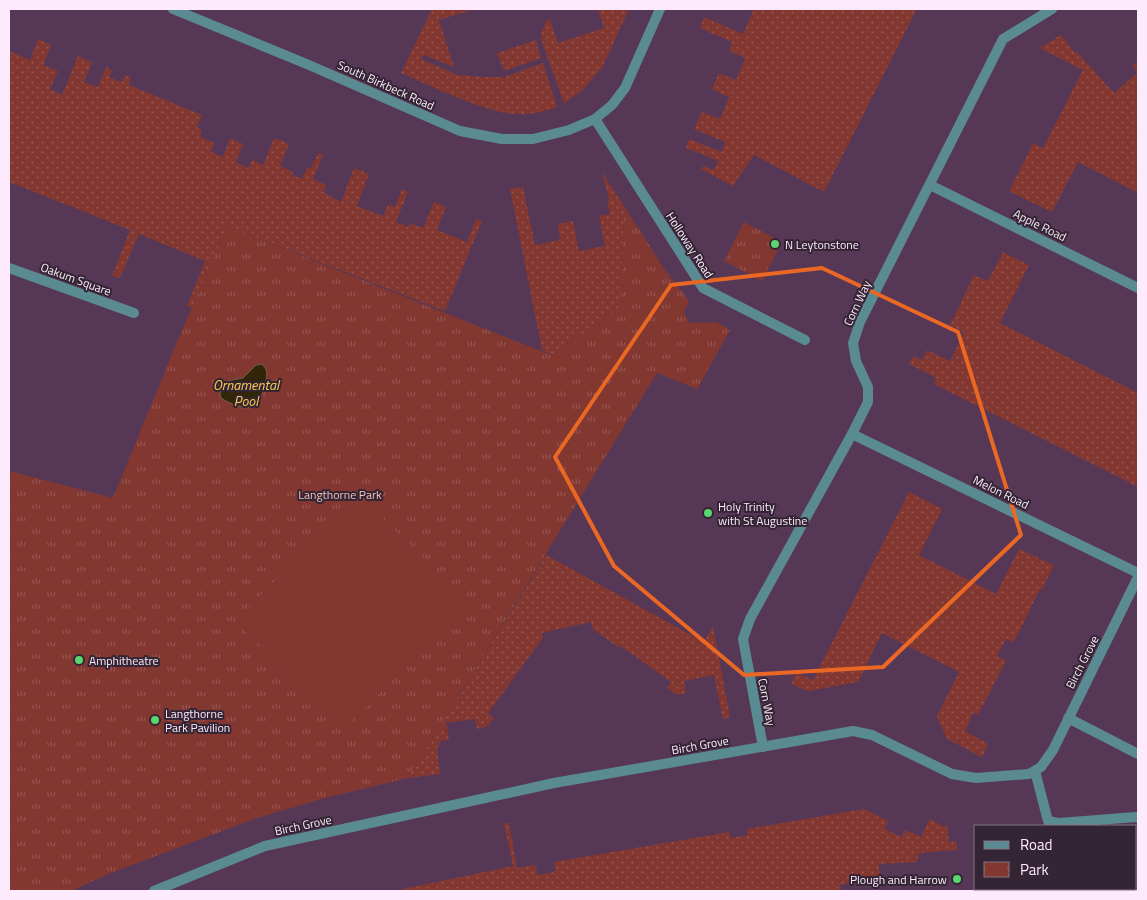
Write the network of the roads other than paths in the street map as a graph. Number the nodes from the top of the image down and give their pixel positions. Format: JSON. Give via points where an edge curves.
{"nodes":[{"id":1,"x":173,"y":9,"type":"edge"},
{"id":2,"x":660,"y":9,"type":"edge"},
{"id":3,"x":1052,"y":9,"type":"edge"},
{"id":4,"x":595,"y":118,"type":"junction"},
{"id":5,"x":930,"y":185,"type":"junction"},
{"id":6,"x":9,"y":268,"type":"edge"},
{"id":7,"x":1138,"y":288,"type":"edge"},
{"id":8,"x":134,"y":313,"type":"dead end"},
{"id":9,"x":804,"y":340,"type":"dead end"},
{"id":10,"x":852,"y":434,"type":"junction"},
{"id":11,"x":1138,"y":573,"type":"edge"},
{"id":12,"x":1138,"y":577,"type":"edge"},
{"id":13,"x":1068,"y":718,"type":"junction"},
{"id":14,"x":763,"y":747,"type":"junction"},
{"id":15,"x":1138,"y":754,"type":"edge"},
{"id":16,"x":1035,"y":771,"type":"junction"},
{"id":17,"x":1137,"y":814,"type":"edge"},
{"id":18,"x":154,"y":891,"type":"edge"}],
"edges":[{"from":1,"to":4,"type":"street","name":"South Birkbeck Road","via":[[460,131],[502,139],[533,139],[570,130]]},
{"from":2,"to":4,"type":"street","name":"South Birkbeck Road","via":[[625,88],[612,105]]},
{"from":3,"to":5,"type":"street","name":"Corn Way","via":[[1003,39]]},
{"from":4,"to":9,"type":"street","name":"Holloway Road","via":[[703,288]]},
{"from":5,"to":7,"type":"street","name":"Apple Road"},
{"from":5,"to":10,"type":"street","name":"Corn Way","via":[[854,339],[856,361],[866,381],[868,402]]},
{"from":6,"to":8,"type":"street","name":"Oakum Square"},
{"from":10,"to":11,"type":"street","name":"Melon Road"},
{"from":10,"to":14,"type":"street","name":"Corn Way","via":[[750,619],[743,639]]},
{"from":12,"to":13,"type":"street","name":"Birch Grove"},
{"from":13,"to":15,"type":"street"},
{"from":13,"to":16,"type":"street","name":"Birch Grove","via":[[1053,750]]},
{"from":14,"to":16,"type":"street","name":"Birch Grove","via":[[853,731],[872,735],[952,774],[976,778],[1024,775]]},
{"from":14,"to":18,"type":"street","name":"Birch Grove","via":[[554,783],[265,846]]},
{"from":16,"to":17,"type":"street","via":[[1048,821],[1059,823]]}]}
